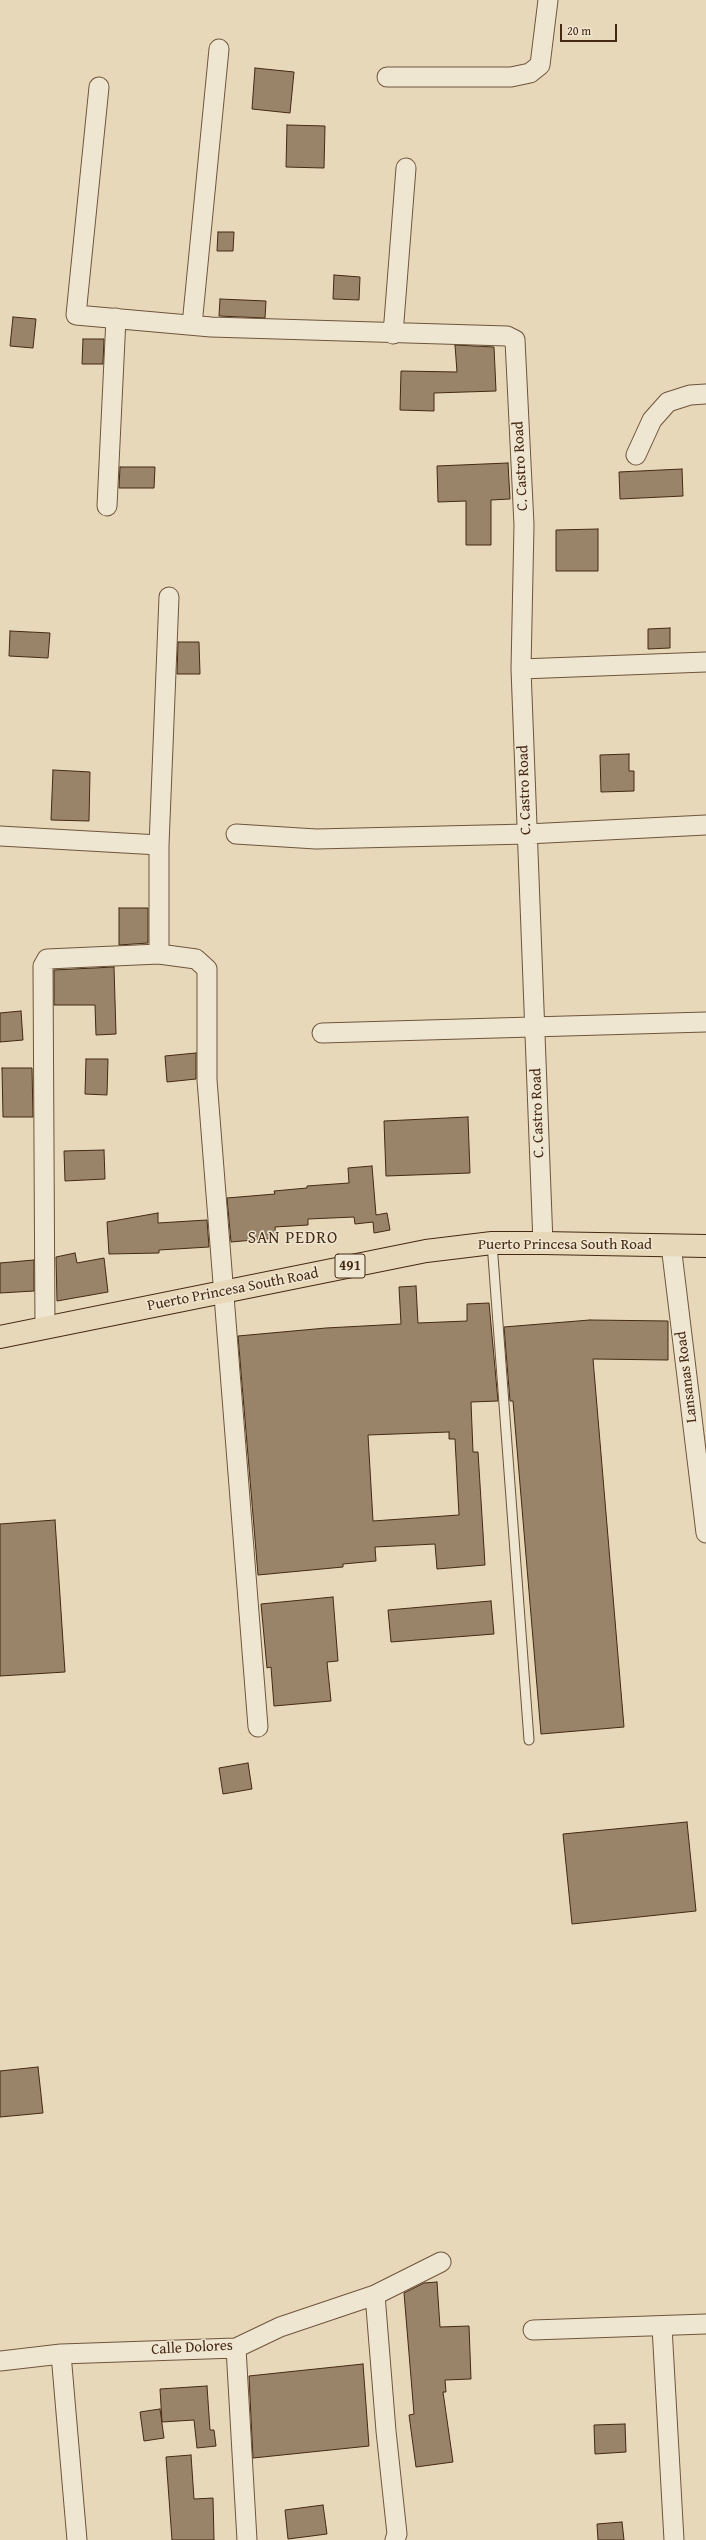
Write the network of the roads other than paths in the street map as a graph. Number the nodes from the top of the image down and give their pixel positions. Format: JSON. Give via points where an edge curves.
{"nodes":[{"id":1,"x":548,"y":0,"type":"edge"},
{"id":2,"x":219,"y":49,"type":"dead end"},
{"id":3,"x":387,"y":77,"type":"dead end"},
{"id":4,"x":99,"y":87,"type":"dead end"},
{"id":5,"x":406,"y":168,"type":"dead end"},
{"id":6,"x":116,"y":318,"type":"junction"},
{"id":7,"x":192,"y":325,"type":"junction"},
{"id":8,"x":393,"y":334,"type":"junction"},
{"id":9,"x":706,"y":394,"type":"edge"},
{"id":10,"x":636,"y":455,"type":"dead end"},
{"id":11,"x":107,"y":506,"type":"dead end"},
{"id":12,"x":169,"y":597,"type":"dead end"},
{"id":13,"x":706,"y":662,"type":"edge"},
{"id":14,"x":521,"y":669,"type":"junction"},
{"id":15,"x":706,"y":825,"type":"edge"},
{"id":16,"x":236,"y":834,"type":"dead end"},
{"id":17,"x":527,"y":834,"type":"junction"},
{"id":18,"x":0,"y":836,"type":"edge"},
{"id":19,"x":159,"y":845,"type":"junction"},
{"id":20,"x":160,"y":954,"type":"junction"},
{"id":21,"x":706,"y":1022,"type":"edge"},
{"id":22,"x":534,"y":1027,"type":"junction"},
{"id":23,"x":322,"y":1033,"type":"dead end"},
{"id":24,"x":543,"y":1242,"type":"junction"},
{"id":25,"x":492,"y":1243,"type":"junction"},
{"id":26,"x":671,"y":1245,"type":"junction"},
{"id":27,"x":706,"y":1246,"type":"edge"},
{"id":28,"x":223,"y":1292,"type":"junction"},
{"id":29,"x":45,"y":1328,"type":"junction"},
{"id":30,"x":0,"y":1337,"type":"edge"},
{"id":31,"x":706,"y":1533,"type":"edge"},
{"id":32,"x":258,"y":1727,"type":"dead end"},
{"id":33,"x":529,"y":1740,"type":"dead end"},
{"id":34,"x":440,"y":2262,"type":"dead end"},
{"id":35,"x":375,"y":2295,"type":"junction"},
{"id":36,"x":706,"y":2324,"type":"edge"},
{"id":37,"x":662,"y":2327,"type":"junction"},
{"id":38,"x":533,"y":2330,"type":"dead end"},
{"id":39,"x":236,"y":2348,"type":"junction"},
{"id":40,"x":61,"y":2354,"type":"junction"},
{"id":41,"x":0,"y":2361,"type":"edge"},
{"id":42,"x":77,"y":2540,"type":"edge"},
{"id":43,"x":247,"y":2540,"type":"edge"},
{"id":44,"x":395,"y":2540,"type":"edge"},
{"id":45,"x":674,"y":2540,"type":"edge"}],
"edges":[{"from":1,"to":3,"type":"street","via":[[540,65],[530,73],[511,77]]},
{"from":2,"to":7,"type":"street"},
{"from":4,"to":6,"type":"street","via":[[76,315]]},
{"from":5,"to":8,"type":"street"},
{"from":6,"to":7,"type":"street"},
{"from":6,"to":11,"type":"street"},
{"from":7,"to":8,"type":"street"},
{"from":8,"to":14,"type":"street","name":"C. Castro Road","via":[[512,338],[516,344],[524,525]]},
{"from":9,"to":10,"type":"street","via":[[690,395],[668,402],[652,420]]},
{"from":12,"to":19,"type":"street"},
{"from":13,"to":14,"type":"street"},
{"from":14,"to":17,"type":"street","name":"C. Castro Road"},
{"from":15,"to":17,"type":"street"},
{"from":16,"to":17,"type":"street","via":[[316,839]]},
{"from":17,"to":22,"type":"street","name":"C. Castro Road"},
{"from":18,"to":19,"type":"street"},
{"from":19,"to":20,"type":"street"},
{"from":20,"to":28,"type":"street","via":[[196,959],[207,969],[208,1080]]},
{"from":20,"to":29,"type":"street","via":[[47,959],[43,966]]},
{"from":21,"to":22,"type":"street"},
{"from":22,"to":23,"type":"street"},
{"from":22,"to":24,"type":"street","name":"C. Castro Road"},
{"from":24,"to":25,"type":"main road","name":"Puerto Princesa South Road","number":"491"},
{"from":24,"to":26,"type":"main road","name":"Puerto Princesa South Road","number":"491"},
{"from":25,"to":28,"type":"main road","name":"Puerto Princesa South Road","number":"491","via":[[426,1251]]},
{"from":25,"to":33,"type":"lane"},
{"from":26,"to":27,"type":"main road","name":"Puerto Princesa South Road","number":"491"},
{"from":26,"to":31,"type":"street","name":"Lansanas Road"},
{"from":28,"to":29,"type":"main road","name":"Puerto Princesa South Road","number":"491"},
{"from":28,"to":32,"type":"street"},
{"from":29,"to":30,"type":"main road","name":"Puerto Princesa South Road","number":"491"},
{"from":34,"to":35,"type":"street","name":"Calle Dolores"},
{"from":35,"to":39,"type":"street","name":"Calle Dolores","via":[[280,2327]]},
{"from":35,"to":44,"type":"street","via":[[397,2534]]},
{"from":36,"to":37,"type":"street"},
{"from":37,"to":38,"type":"street"},
{"from":37,"to":45,"type":"street"},
{"from":39,"to":40,"type":"street","name":"Calle Dolores"},
{"from":39,"to":43,"type":"street"},
{"from":40,"to":41,"type":"street","name":"Calle Dolores"},
{"from":40,"to":42,"type":"street"}]}
